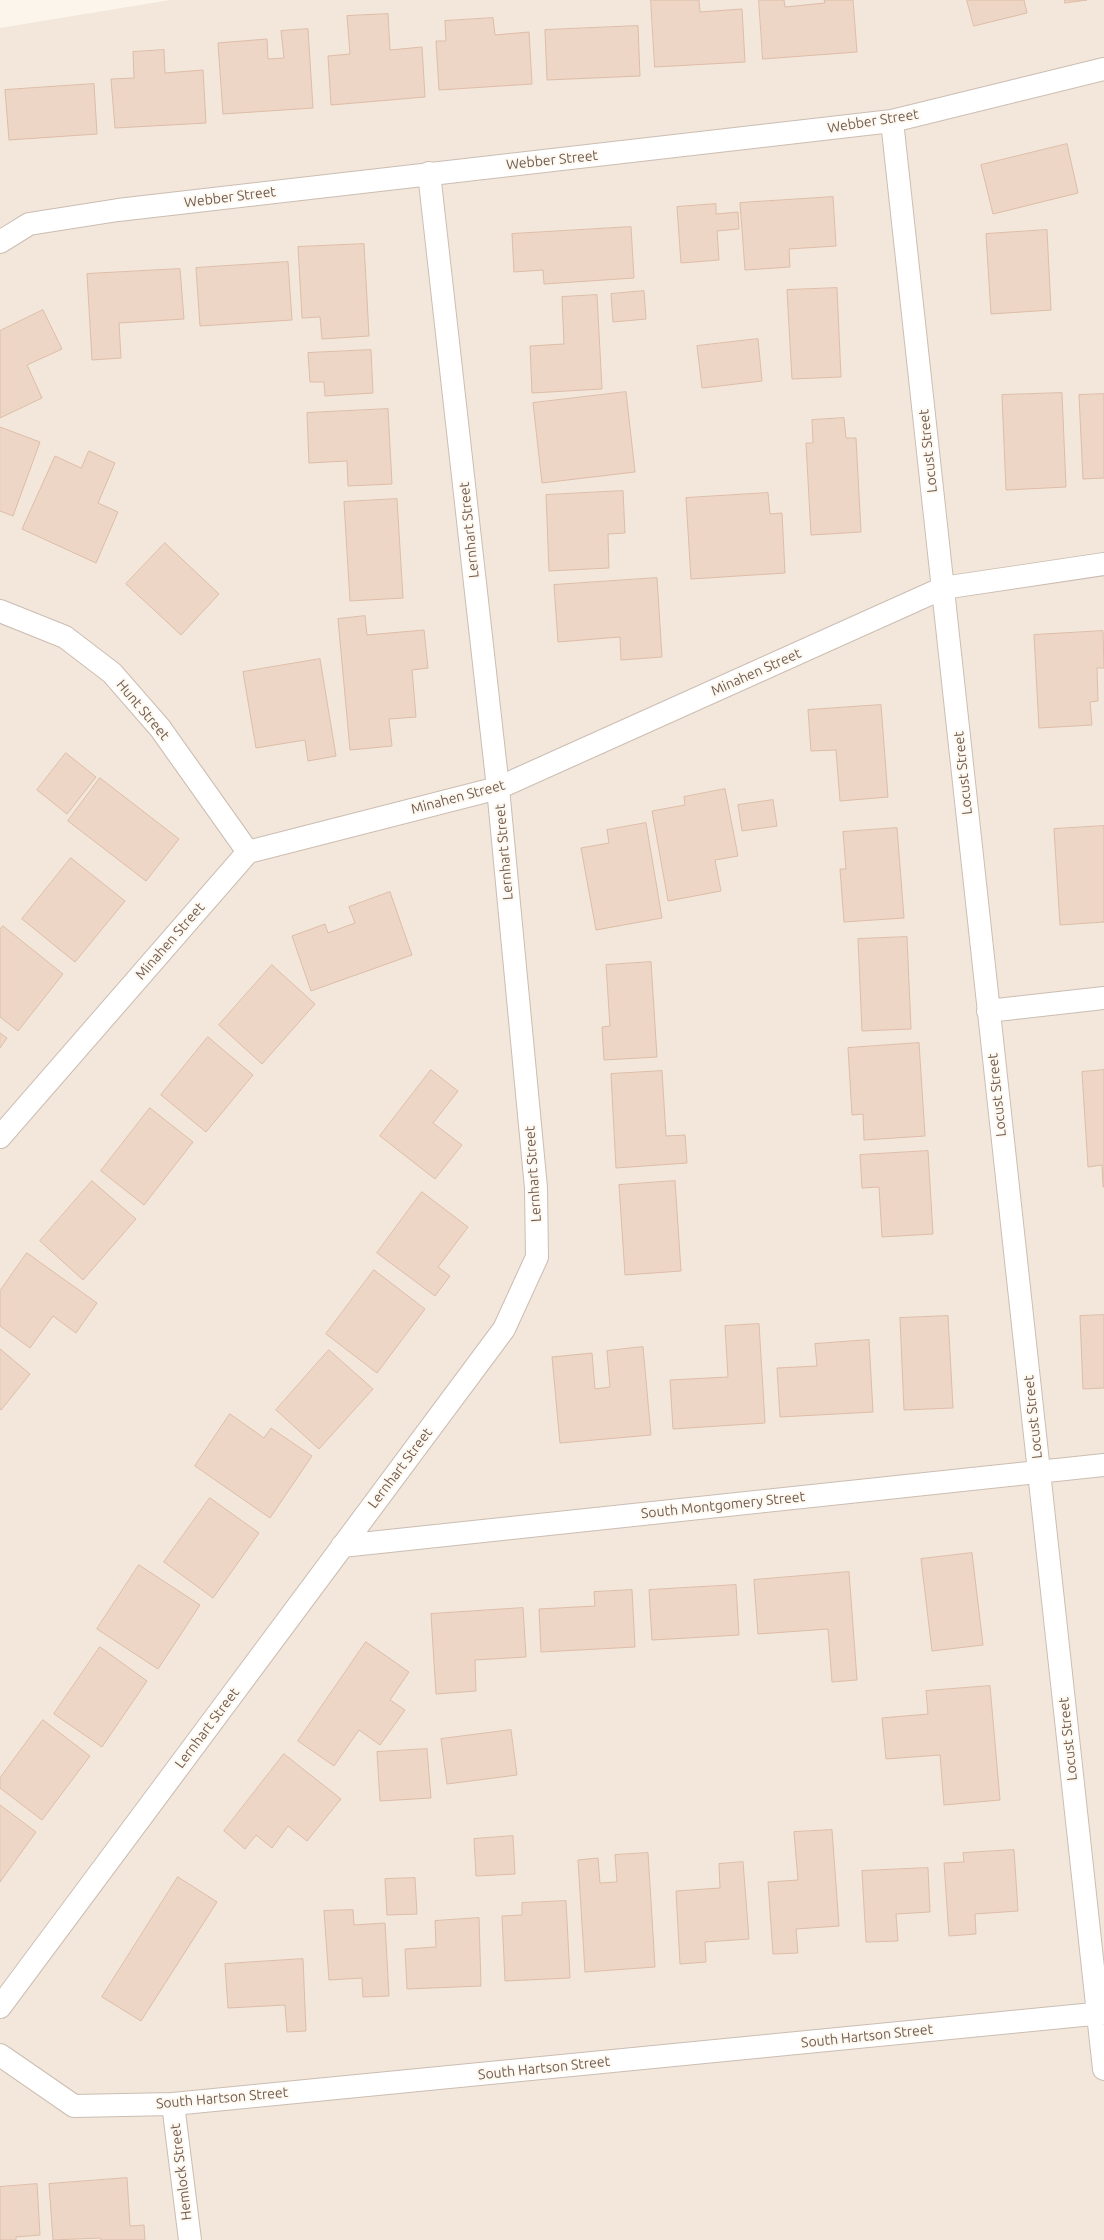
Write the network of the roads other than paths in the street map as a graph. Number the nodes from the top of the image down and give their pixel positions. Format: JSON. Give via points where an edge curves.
{"nodes":[{"id":1,"x":1104,"y":69,"type":"edge"},
{"id":2,"x":892,"y":121,"type":"junction"},
{"id":3,"x":429,"y":173,"type":"junction"},
{"id":4,"x":0,"y":242,"type":"edge"},
{"id":5,"x":1104,"y":564,"type":"edge"},
{"id":6,"x":943,"y":588,"type":"junction"},
{"id":7,"x":0,"y":611,"type":"edge"},
{"id":8,"x":498,"y":788,"type":"junction"},
{"id":9,"x":248,"y":852,"type":"junction"},
{"id":10,"x":1104,"y":998,"type":"edge"},
{"id":11,"x":988,"y":1011,"type":"junction"},
{"id":12,"x":0,"y":1137,"type":"edge"},
{"id":13,"x":1104,"y":1465,"type":"edge"},
{"id":14,"x":1039,"y":1472,"type":"junction"},
{"id":15,"x":342,"y":1546,"type":"junction"},
{"id":16,"x":0,"y":2007,"type":"edge"},
{"id":17,"x":1101,"y":2013,"type":"edge"},
{"id":18,"x":0,"y":2055,"type":"edge"},
{"id":19,"x":1104,"y":2069,"type":"edge"},
{"id":20,"x":173,"y":2104,"type":"junction"},
{"id":21,"x":190,"y":2240,"type":"edge"}],
"edges":[{"from":1,"to":2,"type":"street","name":"Webber Street"},
{"from":2,"to":3,"type":"street","name":"Webber Street"},
{"from":2,"to":6,"type":"street","name":"Locust Street"},
{"from":3,"to":4,"type":"street","name":"Webber Street","via":[[118,210],[29,224]]},
{"from":3,"to":8,"type":"street","name":"Lernhart Street"},
{"from":5,"to":6,"type":"street","name":"Minahen Street"},
{"from":6,"to":8,"type":"street","name":"Minahen Street"},
{"from":6,"to":11,"type":"street","name":"Locust Street"},
{"from":7,"to":9,"type":"street","name":"Hunt Street","via":[[65,637],[112,673],[160,728]]},
{"from":8,"to":9,"type":"street","name":"Minahen Street"},
{"from":8,"to":15,"type":"street","name":"Lernhart Street","via":[[536,1188],[537,1257],[504,1329]]},
{"from":9,"to":12,"type":"street","name":"Minahen Street"},
{"from":10,"to":11,"type":"street"},
{"from":11,"to":14,"type":"street","name":"Locust Street"},
{"from":13,"to":14,"type":"street","name":"South Montgomery Street"},
{"from":14,"to":15,"type":"street","name":"South Montgomery Street"},
{"from":14,"to":17,"type":"street","name":"Locust Street"},
{"from":15,"to":16,"type":"street","name":"Lernhart Street"},
{"from":17,"to":19,"type":"street","name":"Locust Street"},
{"from":17,"to":20,"type":"street","name":"South Hartson Street"},
{"from":18,"to":20,"type":"street","name":"South Hartson Street","via":[[74,2106]]},
{"from":20,"to":21,"type":"street","name":"Hemlock Street"}]}
